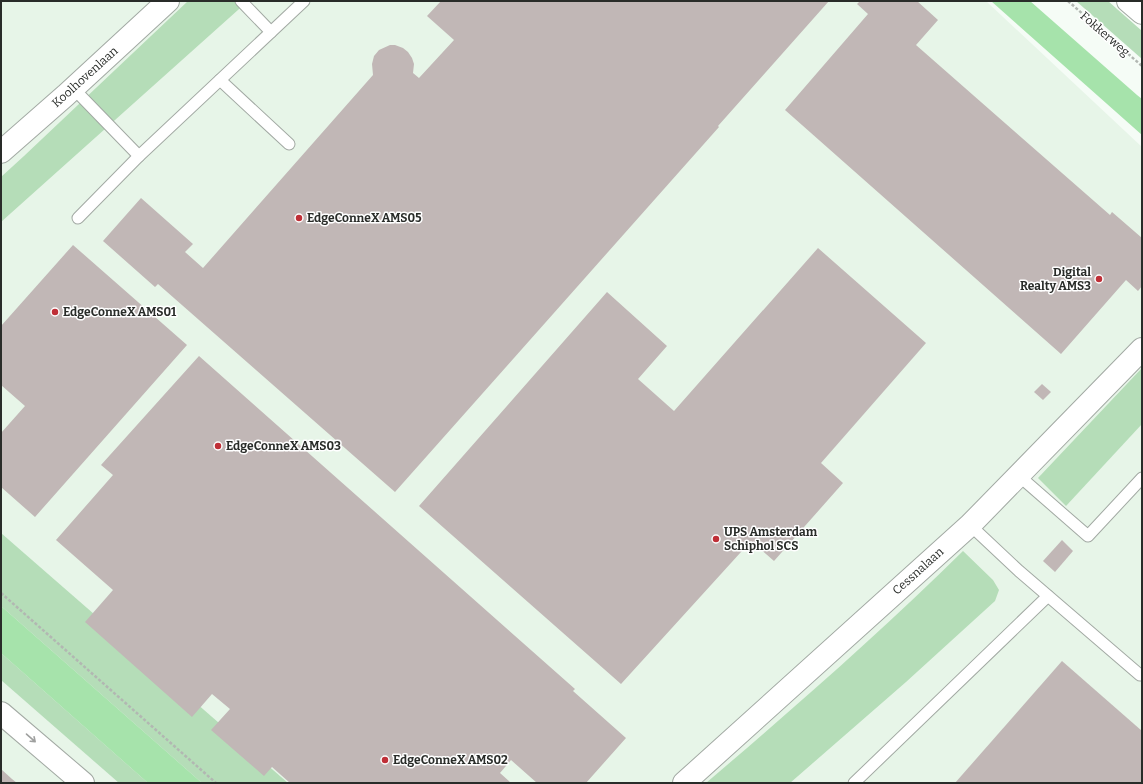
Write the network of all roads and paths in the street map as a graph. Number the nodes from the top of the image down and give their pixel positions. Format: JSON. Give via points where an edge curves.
{"nodes":[{"id":1,"x":168,"y":1,"type":"edge"},
{"id":2,"x":241,"y":1,"type":"edge"},
{"id":3,"x":304,"y":1,"type":"edge"},
{"id":4,"x":1068,"y":1,"type":"edge"},
{"id":5,"x":1128,"y":1,"type":"edge"},
{"id":6,"x":1142,"y":13,"type":"edge"},
{"id":7,"x":271,"y":32,"type":"junction"},
{"id":8,"x":1142,"y":66,"type":"edge"},
{"id":9,"x":220,"y":80,"type":"junction"},
{"id":10,"x":74,"y":88,"type":"junction"},
{"id":11,"x":289,"y":144,"type":"dead end"},
{"id":12,"x":1,"y":152,"type":"edge"},
{"id":13,"x":139,"y":156,"type":"junction"},
{"id":14,"x":78,"y":218,"type":"dead end"},
{"id":15,"x":1142,"y":349,"type":"edge"},
{"id":16,"x":1018,"y":475,"type":"junction"},
{"id":17,"x":1142,"y":478,"type":"edge"},
{"id":18,"x":970,"y":525,"type":"junction"},
{"id":19,"x":1,"y":593,"type":"edge"},
{"id":20,"x":1048,"y":596,"type":"junction"},
{"id":21,"x":1142,"y":675,"type":"edge"},
{"id":22,"x":1,"y":713,"type":"edge"},
{"id":23,"x":83,"y":783,"type":"edge"},
{"id":24,"x":216,"y":783,"type":"edge"},
{"id":25,"x":684,"y":783,"type":"edge"},
{"id":26,"x":854,"y":783,"type":"edge"}],
"edges":[{"from":1,"to":10,"type":"street","name":"Koolhovenlaan"},
{"from":2,"to":7,"type":"lane"},
{"from":3,"to":7,"type":"lane"},
{"from":4,"to":8,"type":"path","name":"Fokkerweg"},
{"from":5,"to":6,"type":"street"},
{"from":7,"to":9,"type":"lane"},
{"from":9,"to":11,"type":"lane"},
{"from":9,"to":13,"type":"lane"},
{"from":10,"to":12,"type":"street","name":"Koolhovenlaan"},
{"from":10,"to":13,"type":"lane"},
{"from":13,"to":14,"type":"lane"},
{"from":15,"to":16,"type":"street","name":"Cessnalaan"},
{"from":16,"to":17,"type":"lane","via":[[1088,536]]},
{"from":16,"to":18,"type":"street","name":"Cessnalaan"},
{"from":18,"to":20,"type":"lane"},
{"from":18,"to":25,"type":"street","name":"Cessnalaan"},
{"from":19,"to":24,"type":"path"},
{"from":20,"to":21,"type":"lane"},
{"from":20,"to":26,"type":"lane"},
{"from":22,"to":23,"type":"street","one_way":true}]}
